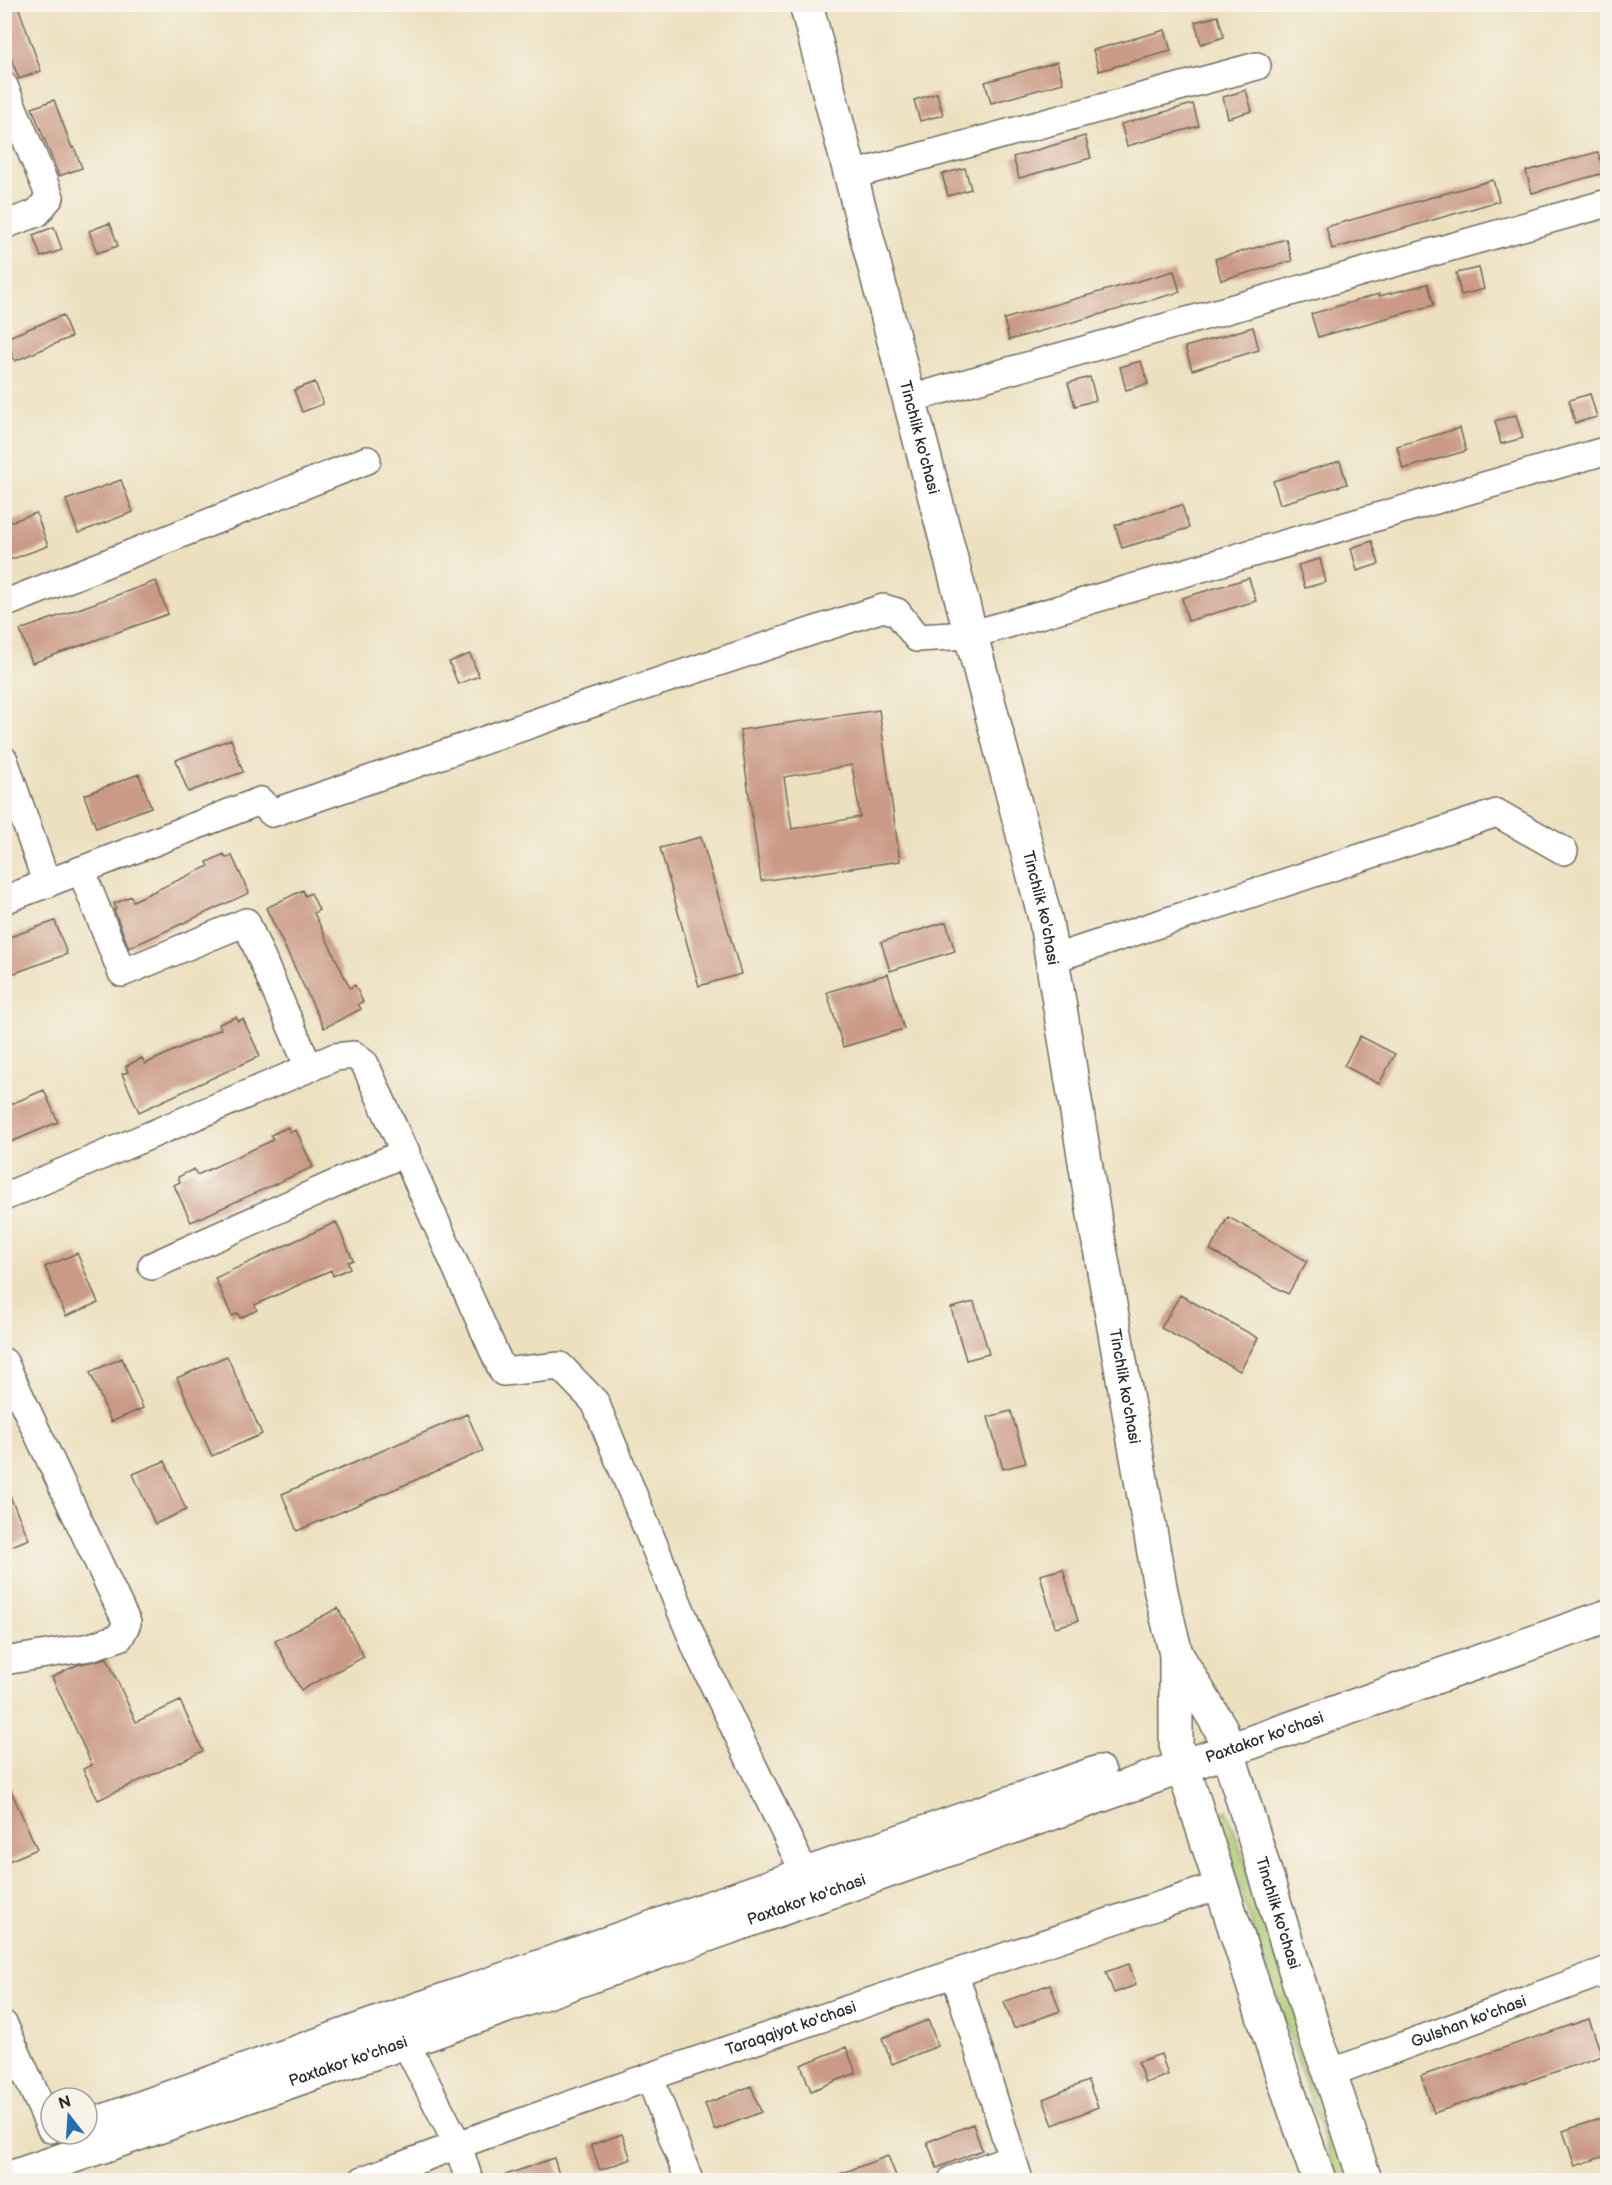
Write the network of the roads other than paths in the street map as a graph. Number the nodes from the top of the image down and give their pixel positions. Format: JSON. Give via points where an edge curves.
{"nodes":[{"id":1,"x":806,"y":4,"type":"edge"},
{"id":2,"x":1257,"y":66,"type":"dead end"},
{"id":3,"x":4,"y":86,"type":"edge"},
{"id":4,"x":852,"y":175,"type":"junction"},
{"id":5,"x":1608,"y":202,"type":"edge"},
{"id":6,"x":4,"y":225,"type":"edge"},
{"id":7,"x":909,"y":399,"type":"junction"},
{"id":8,"x":1608,"y":450,"type":"edge"},
{"id":9,"x":367,"y":460,"type":"dead end"},
{"id":10,"x":4,"y":604,"type":"edge"},
{"id":11,"x":970,"y":635,"type":"junction"},
{"id":12,"x":4,"y":760,"type":"edge"},
{"id":13,"x":1564,"y":851,"type":"dead end"},
{"id":14,"x":81,"y":870,"type":"junction"},
{"id":15,"x":47,"y":884,"type":"junction"},
{"id":16,"x":4,"y":900,"type":"edge"},
{"id":17,"x":1052,"y":959,"type":"junction"},
{"id":18,"x":309,"y":1068,"type":"junction"},
{"id":19,"x":406,"y":1152,"type":"junction"},
{"id":20,"x":4,"y":1197,"type":"edge"},
{"id":21,"x":152,"y":1266,"type":"dead end"},
{"id":22,"x":4,"y":1362,"type":"edge"},
{"id":23,"x":1608,"y":1593,"type":"edge"},
{"id":24,"x":1608,"y":1616,"type":"edge"},
{"id":25,"x":1176,"y":1653,"type":"junction"},
{"id":26,"x":4,"y":1661,"type":"edge"},
{"id":27,"x":1224,"y":1740,"type":"junction"},
{"id":28,"x":1179,"y":1756,"type":"junction"},
{"id":29,"x":805,"y":1874,"type":"junction"},
{"id":30,"x":1221,"y":1885,"type":"junction"},
{"id":31,"x":1608,"y":1970,"type":"edge"},
{"id":32,"x":955,"y":1974,"type":"junction"},
{"id":33,"x":4,"y":2025,"type":"edge"},
{"id":34,"x":405,"y":2042,"type":"junction"},
{"id":35,"x":1330,"y":2073,"type":"junction"},
{"id":36,"x":650,"y":2078,"type":"junction"},
{"id":37,"x":39,"y":2099,"type":"edge"},
{"id":38,"x":99,"y":2123,"type":"edge"},
{"id":39,"x":99,"y":2128,"type":"edge"},
{"id":40,"x":39,"y":2145,"type":"edge"},
{"id":41,"x":458,"y":2145,"type":"junction"},
{"id":42,"x":49,"y":2146,"type":"edge"},
{"id":43,"x":4,"y":2156,"type":"edge"},
{"id":44,"x":1015,"y":2169,"type":"edge"},
{"id":45,"x":4,"y":2180,"type":"edge"},
{"id":46,"x":363,"y":2181,"type":"edge"},
{"id":47,"x":469,"y":2181,"type":"edge"},
{"id":48,"x":689,"y":2181,"type":"edge"},
{"id":49,"x":952,"y":2181,"type":"edge"},
{"id":50,"x":1319,"y":2181,"type":"edge"},
{"id":51,"x":1365,"y":2181,"type":"edge"}],
"edges":[{"from":1,"to":4,"type":"main road","name":"Tinchlik ko'chasi"},
{"from":2,"to":4,"type":"street"},
{"from":3,"to":6,"type":"street","via":[[50,197],[37,213]]},
{"from":4,"to":7,"type":"main road","name":"Tinchlik ko'chasi"},
{"from":5,"to":7,"type":"street"},
{"from":7,"to":11,"type":"main road","name":"Tinchlik ko'chasi"},
{"from":8,"to":11,"type":"street"},
{"from":9,"to":10,"type":"street"},
{"from":11,"to":14,"type":"street","via":[[917,638],[897,612],[884,608],[272,813],[260,801]]},
{"from":11,"to":17,"type":"main road","name":"Tinchlik ko'chasi","via":[[1046,922]]},
{"from":12,"to":15,"type":"street"},
{"from":13,"to":17,"type":"street","via":[[1497,813]]},
{"from":14,"to":15,"type":"street"},
{"from":14,"to":18,"type":"street","via":[[122,973],[246,922]]},
{"from":15,"to":16,"type":"street"},
{"from":17,"to":25,"type":"main road","name":"Tinchlik ko'chasi","via":[[1161,1592]]},
{"from":18,"to":19,"type":"street","via":[[354,1055],[365,1064]]},
{"from":18,"to":20,"type":"street"},
{"from":19,"to":21,"type":"street"},
{"from":19,"to":29,"type":"street","via":[[503,1372],[560,1366],[595,1402],[698,1652]]},
{"from":22,"to":26,"type":"street","via":[[127,1623],[120,1637],[90,1647]]},
{"from":23,"to":27,"type":"main road","name":"Paxtakor ko'chasi"},
{"from":24,"to":27,"type":"main road","name":"Paxtakor ko'chasi"},
{"from":25,"to":27,"type":"main road","name":"Tinchlik ko'chasi"},
{"from":25,"to":28,"type":"main road","name":"Tinchlik ko'chasi"},
{"from":27,"to":28,"type":"main road","name":"Paxtakor ko'chasi"},
{"from":27,"to":35,"type":"main road","name":"Tinchlik ko'chasi"},
{"from":28,"to":29,"type":"main road","name":"Paxtakor ko'chasi"},
{"from":28,"to":30,"type":"main road","name":"Tinchlik ko'chasi"},
{"from":28,"to":34,"type":"main road","name":"Paxtakor ko'chasi"},
{"from":29,"to":38,"type":"main road","name":"Paxtakor ko'chasi"},
{"from":30,"to":32,"type":"street","name":"Taraqqiyot ko'chasi"},
{"from":30,"to":50,"type":"main road","name":"Tinchlik ko'chasi"},
{"from":31,"to":35,"type":"street","name":"Gulshan ko'chasi"},
{"from":32,"to":36,"type":"street","name":"Taraqqiyot ko'chasi"},
{"from":32,"to":44,"type":"street"},
{"from":33,"to":37,"type":"street"},
{"from":34,"to":39,"type":"main road","name":"Paxtakor ko'chasi"},
{"from":34,"to":41,"type":"street"},
{"from":35,"to":51,"type":"main road","name":"Tinchlik ko'chasi"},
{"from":36,"to":41,"type":"street","name":"Taraqqiyot ko'chasi"},
{"from":36,"to":48,"type":"street"},
{"from":40,"to":43,"type":"main road","name":"Paxtakor ko'chasi"},
{"from":41,"to":46,"type":"street","name":"Taraqqiyot ko'chasi"},
{"from":41,"to":47,"type":"street"},
{"from":42,"to":45,"type":"main road","name":"Paxtakor ko'chasi"},
{"from":44,"to":49,"type":"street"}]}
